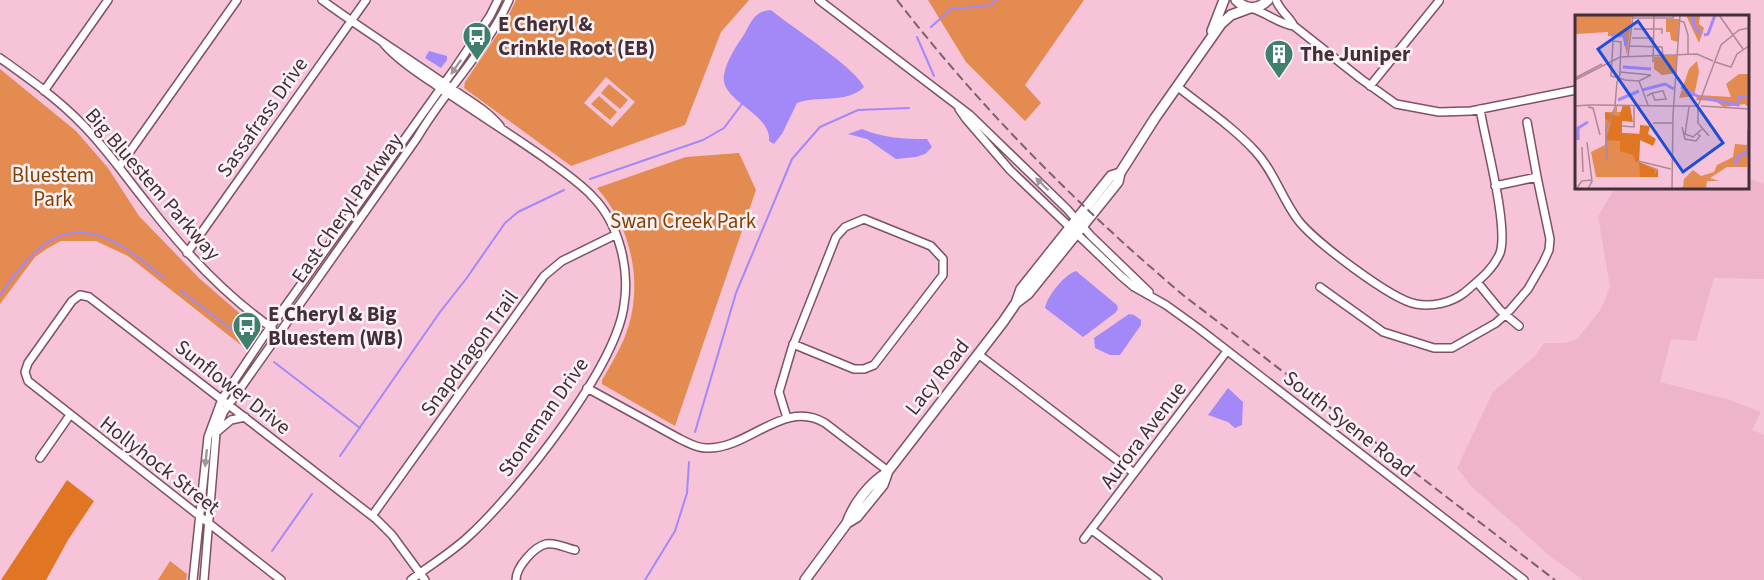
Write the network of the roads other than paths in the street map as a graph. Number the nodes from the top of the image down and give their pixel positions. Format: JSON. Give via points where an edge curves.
{"nodes":[{"id":1,"x":108,"y":0,"type":"edge"},
{"id":2,"x":237,"y":0,"type":"edge"},
{"id":3,"x":322,"y":0,"type":"edge"},
{"id":4,"x":366,"y":0,"type":"edge"},
{"id":5,"x":498,"y":0,"type":"edge"},
{"id":6,"x":509,"y":0,"type":"edge"},
{"id":7,"x":819,"y":0,"type":"edge"},
{"id":8,"x":1224,"y":0,"type":"edge"},
{"id":9,"x":1236,"y":0,"type":"edge"},
{"id":10,"x":1268,"y":0,"type":"edge"},
{"id":11,"x":1275,"y":0,"type":"edge"},
{"id":12,"x":1439,"y":1,"type":"edge"},
{"id":13,"x":1250,"y":8,"type":"junction"},
{"id":14,"x":351,"y":21,"type":"junction"},
{"id":15,"x":1294,"y":26,"type":"junction"},
{"id":16,"x":1207,"y":44,"type":"junction"},
{"id":17,"x":0,"y":58,"type":"edge"},
{"id":18,"x":442,"y":86,"type":"junction"},
{"id":19,"x":1370,"y":86,"type":"junction"},
{"id":20,"x":1178,"y":87,"type":"junction"},
{"id":21,"x":1575,"y":90,"type":"edge"},
{"id":22,"x":44,"y":91,"type":"junction"},
{"id":23,"x":449,"y":91,"type":"junction"},
{"id":24,"x":959,"y":109,"type":"junction"},
{"id":25,"x":1480,"y":109,"type":"junction"},
{"id":26,"x":1527,"y":122,"type":"dead end"},
{"id":27,"x":119,"y":167,"type":"junction"},
{"id":28,"x":1537,"y":177,"type":"junction"},
{"id":29,"x":1495,"y":186,"type":"junction"},
{"id":30,"x":1076,"y":227,"type":"junction"},
{"id":31,"x":615,"y":235,"type":"junction"},
{"id":32,"x":187,"y":253,"type":"junction"},
{"id":33,"x":1477,"y":282,"type":"junction"},
{"id":34,"x":1320,"y":287,"type":"dead end"},
{"id":35,"x":1505,"y":315,"type":"junction"},
{"id":36,"x":1519,"y":326,"type":"dead end"},
{"id":37,"x":270,"y":327,"type":"junction"},
{"id":38,"x":279,"y":333,"type":"junction"},
{"id":39,"x":793,"y":344,"type":"junction"},
{"id":40,"x":1227,"y":351,"type":"junction"},
{"id":41,"x":978,"y":354,"type":"junction"},
{"id":42,"x":26,"y":372,"type":"joint"},
{"id":43,"x":587,"y":388,"type":"junction"},
{"id":44,"x":222,"y":399,"type":"junction"},
{"id":45,"x":229,"y":404,"type":"junction"},
{"id":46,"x":70,"y":415,"type":"junction"},
{"id":47,"x":245,"y":417,"type":"junction"},
{"id":48,"x":787,"y":418,"type":"junction"},
{"id":49,"x":216,"y":433,"type":"junction"},
{"id":50,"x":40,"y":458,"type":"dead end"},
{"id":51,"x":887,"y":472,"type":"junction"},
{"id":52,"x":1134,"y":473,"type":"junction"},
{"id":53,"x":200,"y":516,"type":"junction"},
{"id":54,"x":372,"y":516,"type":"junction"},
{"id":55,"x":209,"y":523,"type":"junction"},
{"id":56,"x":1092,"y":530,"type":"junction"},
{"id":57,"x":1084,"y":539,"type":"dead end"},
{"id":58,"x":575,"y":550,"type":"dead end"},
{"id":59,"x":420,"y":573,"type":"junction"},
{"id":60,"x":193,"y":580,"type":"edge"},
{"id":61,"x":204,"y":580,"type":"edge"},
{"id":62,"x":280,"y":580,"type":"edge"},
{"id":63,"x":411,"y":580,"type":"edge"},
{"id":64,"x":425,"y":580,"type":"edge"},
{"id":65,"x":516,"y":580,"type":"edge"},
{"id":66,"x":805,"y":580,"type":"edge"},
{"id":67,"x":1158,"y":580,"type":"edge"},
{"id":68,"x":1524,"y":580,"type":"edge"}],
"edges":[{"from":1,"to":22,"type":"street"},
{"from":2,"to":27,"type":"street"},
{"from":3,"to":14,"type":"street","name":"Stoneman Drive"},
{"from":4,"to":14,"type":"street","name":"Sassafrass Drive"},
{"from":5,"to":18,"type":"street","name":"East Cheryl Parkway","one_way":true},
{"from":6,"to":23,"type":"street","name":"East Cheryl Parkway","via":[[498,23]]},
{"from":7,"to":24,"type":"street","name":"South Syene Road"},
{"from":8,"to":16,"type":"main road","name":"Lacy Road"},
{"from":9,"to":13,"type":"main road"},
{"from":10,"to":13,"type":"main road","name":"Lacy Road"},
{"from":11,"to":15,"type":"street"},
{"from":12,"to":19,"type":"street"},
{"from":13,"to":15,"type":"street"},
{"from":13,"to":16,"type":"main road","name":"Lacy Road","via":[[1221,24]]},
{"from":14,"to":18,"type":"street","name":"Stoneman Drive"},
{"from":14,"to":32,"type":"street","name":"Sassafrass Drive"},
{"from":15,"to":19,"type":"street"},
{"from":16,"to":20,"type":"main road","name":"Lacy Road"},
{"from":17,"to":22,"type":"street","name":"Big Bluestem Parkway"},
{"from":18,"to":23,"type":"street","name":"Stoneman Drive"},
{"from":18,"to":37,"type":"street","name":"East Cheryl Parkway"},
{"from":19,"to":25,"type":"street","via":[[1396,104],[1439,112]]},
{"from":20,"to":30,"type":"main road","name":"Lacy Road","via":[[1120,173],[1111,176]]},
{"from":20,"to":33,"type":"street","via":[[1258,154],[1305,228],[1394,295],[1418,304],[1440,304]]},
{"from":21,"to":25,"type":"street"},
{"from":22,"to":27,"type":"street","name":"Big Bluestem Parkway","via":[[82,124]]},
{"from":23,"to":31,"type":"street","name":"Stoneman Drive","via":[[572,178],[606,214]]},
{"from":23,"to":38,"type":"street","name":"East Cheryl Parkway"},
{"from":24,"to":30,"type":"street","name":"South Syene Road","via":[[1010,170]]},
{"from":30,"to":24,"type":"street","name":"South Syene Road","one_way":true,"via":[[990,133]]},
{"from":25,"to":29,"type":"street"},
{"from":26,"to":28,"type":"street"},
{"from":27,"to":32,"type":"street","name":"Big Bluestem Parkway"},
{"from":28,"to":29,"type":"street"},
{"from":28,"to":35,"type":"street","via":[[1549,250],[1528,289]]},
{"from":29,"to":33,"type":"street","via":[[1503,241],[1495,262]]},
{"from":30,"to":40,"type":"street","name":"South Syene Road","via":[[1153,296]]},
{"from":30,"to":41,"type":"main road","name":"Lacy Road","via":[[1021,289],[1016,303]]},
{"from":31,"to":43,"type":"street","name":"Stoneman Drive","via":[[624,260],[624,307],[615,339]]},
{"from":31,"to":54,"type":"street","name":"Snapdragon Trail","via":[[562,261],[544,276]]},
{"from":32,"to":37,"type":"street","name":"Big Bluestem Parkway"},
{"from":33,"to":35,"type":"street"},
{"from":34,"to":35,"type":"street","via":[[1383,332],[1434,348],[1452,348]]},
{"from":35,"to":36,"type":"street"},
{"from":37,"to":38,"type":"street","name":"Big Bluestem Parkway"},
{"from":37,"to":44,"type":"street","name":"East Cheryl Parkway"},
{"from":38,"to":45,"type":"street","name":"East Cheryl Parkway"},
{"from":39,"to":39,"type":"street","via":[[844,227],[864,219],[931,246],[943,259],[943,275],[874,365],[854,369]]},
{"from":39,"to":48,"type":"street","via":[[779,392]]},
{"from":40,"to":52,"type":"street","name":"Aurora Avenue"},
{"from":40,"to":68,"type":"street","name":"South Syene Road"},
{"from":41,"to":51,"type":"main road","name":"Lacy Road"},
{"from":41,"to":52,"type":"street"},
{"from":42,"to":44,"type":"street","name":"Sunflower Drive","via":[[28,363],[80,295],[89,297]]},
{"from":42,"to":46,"type":"street","name":"Hollyhock Street","via":[[28,381]]},
{"from":43,"to":48,"type":"street","via":[[680,439],[706,448],[735,443]]},
{"from":43,"to":59,"type":"street","name":"Stoneman Drive","via":[[505,497],[454,549]]},
{"from":44,"to":45,"type":"street","name":"Sunflower Drive"},
{"from":44,"to":53,"type":"street","name":"East Cheryl Parkway","one_way":true,"via":[[208,437]]},
{"from":45,"to":47,"type":"street","name":"Sunflower Drive"},
{"from":45,"to":49,"type":"street","name":"East Cheryl Parkway"},
{"from":46,"to":50,"type":"street"},
{"from":46,"to":53,"type":"street","name":"Hollyhock Street"},
{"from":47,"to":49,"type":"street","via":[[231,420]]},
{"from":47,"to":54,"type":"street","name":"Sunflower Drive"},
{"from":48,"to":51,"type":"street","via":[[806,416],[821,420]]},
{"from":49,"to":55,"type":"street","name":"East Cheryl Parkway"},
{"from":51,"to":66,"type":"main road","name":"Lacy Road","via":[[851,512]]},
{"from":52,"to":56,"type":"street","name":"Aurora Avenue"},
{"from":53,"to":55,"type":"street","name":"Hollyhock Street"},
{"from":53,"to":60,"type":"street","name":"East Cheryl Parkway"},
{"from":54,"to":59,"type":"street","name":"Sunflower Drive","via":[[392,535]]},
{"from":55,"to":61,"type":"street","name":"East Cheryl Parkway"},
{"from":55,"to":62,"type":"street","name":"Hollyhock Street"},
{"from":56,"to":57,"type":"street","name":"Aurora Avenue"},
{"from":56,"to":67,"type":"street"},
{"from":58,"to":65,"type":"street","via":[[552,544],[540,546],[520,568]]},
{"from":59,"to":63,"type":"street","name":"Stoneman Drive"},
{"from":59,"to":64,"type":"street","name":"Sunflower Drive"}]}
